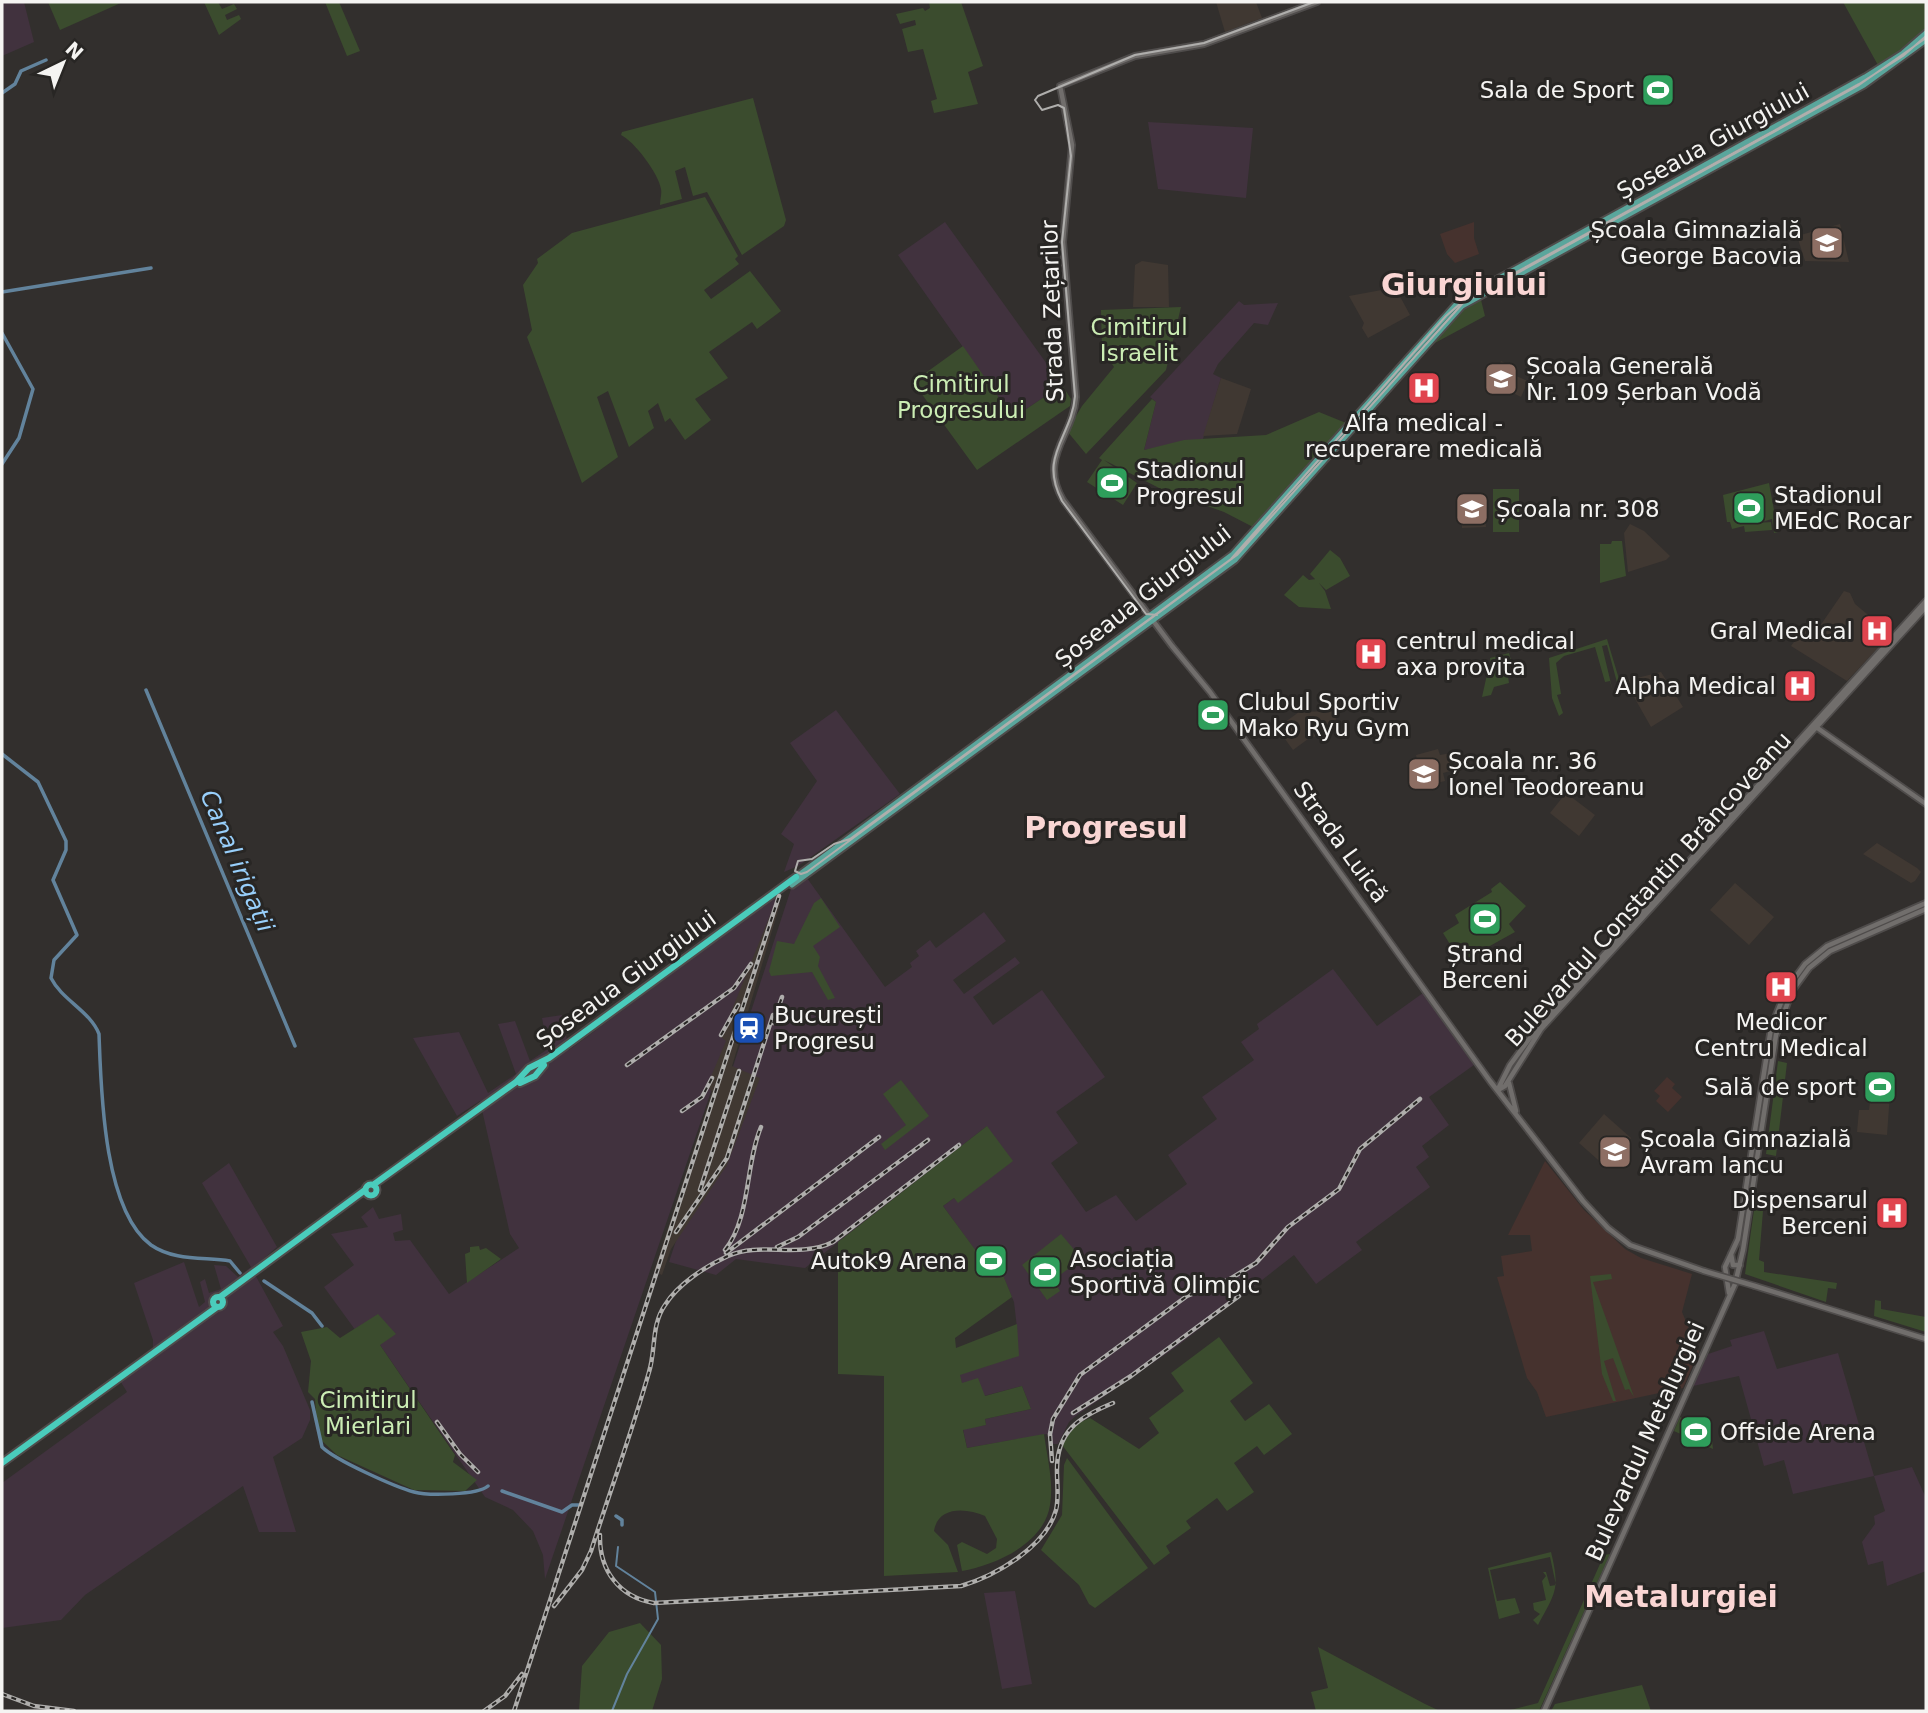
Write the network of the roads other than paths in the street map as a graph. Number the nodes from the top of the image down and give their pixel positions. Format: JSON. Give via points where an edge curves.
{"nodes":[{"id":1,"x":1317,"y":2,"type":"edge"},
{"id":2,"x":1926,"y":33,"type":"edge"},
{"id":3,"x":1926,"y":40,"type":"edge"},
{"id":4,"x":1058,"y":489,"type":"joint"},
{"id":5,"x":1926,"y":601,"type":"edge"},
{"id":6,"x":1926,"y":607,"type":"edge"},
{"id":7,"x":1151,"y":619,"type":"junction"},
{"id":8,"x":1885,"y":649,"type":"junction"},
{"id":9,"x":1815,"y":726,"type":"junction"},
{"id":10,"x":1926,"y":803,"type":"edge"},
{"id":11,"x":851,"y":839,"type":"junction"},
{"id":12,"x":796,"y":877,"type":"joint"},
{"id":13,"x":792,"y":885,"type":"joint"},
{"id":14,"x":1926,"y":903,"type":"edge"},
{"id":15,"x":1919,"y":909,"type":"junction"},
{"id":16,"x":1926,"y":909,"type":"edge"},
{"id":17,"x":742,"y":918,"type":"junction"},
{"id":18,"x":1509,"y":1072,"type":"junction"},
{"id":19,"x":1490,"y":1081,"type":"junction"},
{"id":20,"x":1497,"y":1090,"type":"junction"},
{"id":21,"x":1759,"y":1120,"type":"junction"},
{"id":22,"x":1525,"y":1127,"type":"junction"},
{"id":23,"x":1731,"y":1253,"type":"junction"},
{"id":24,"x":1742,"y":1253,"type":"junction"},
{"id":25,"x":1740,"y":1265,"type":"junction"},
{"id":26,"x":1727,"y":1301,"type":"junction"},
{"id":27,"x":1926,"y":1339,"type":"edge"},
{"id":28,"x":2,"y":1461,"type":"edge"},
{"id":29,"x":1544,"y":1711,"type":"edge"}],
"edges":[{"from":1,"to":4,"type":"main road","name":"Strada Zețarilor","via":[[1204,44],[1132,57],[1063,85],[1072,145],[1063,242],[1076,397],[1056,453]]},
{"from":2,"to":7,"type":"main road","name":"Șoseaua Giurgiului","via":[[1898,57],[1855,83],[1461,299],[1235,551]]},
{"from":3,"to":7,"type":"main road","name":"Șoseaua Giurgiului","via":[[1864,85],[1462,306],[1242,553]]},
{"from":4,"to":7,"type":"main road","name":"Strada Luică"},
{"from":5,"to":8,"type":"main road","name":"Bulevardul Constantin Brâncoveanu"},
{"from":6,"to":8,"type":"main road","name":"Bulevardul Constantin Brâncoveanu"},
{"from":7,"to":11,"type":"main road","name":"Șoseaua Giurgiului"},
{"from":7,"to":19,"type":"main road","name":"Strada Luică","via":[[1210,692]]},
{"from":8,"to":9,"type":"main road","name":"Bulevardul Constantin Brâncoveanu"},
{"from":9,"to":10,"type":"main road"},
{"from":9,"to":18,"type":"main road","name":"Bulevardul Constantin Brâncoveanu","via":[[1553,1014]]},
{"from":11,"to":12,"type":"main road","name":"Șoseaua Giurgiului"},
{"from":11,"to":13,"type":"main road","name":"Șoseaua Giurgiului"},
{"from":12,"to":17,"type":"highway","name":"Șoseaua Giurgiului"},
{"from":13,"to":17,"type":"highway","name":"Șoseaua Giurgiului"},
{"from":14,"to":15,"type":"main road"},
{"from":15,"to":16,"type":"main road"},
{"from":15,"to":21,"type":"main road","via":[[1827,946],[1796,974],[1774,1017]]},
{"from":17,"to":28,"type":"highway","name":"Șoseaua Giurgiului"},
{"from":18,"to":19,"type":"main road"},
{"from":18,"to":20,"type":"main road","name":"Bulevardul Constantin Brâncoveanu","via":[[1505,1086]]},
{"from":18,"to":22,"type":"main road","via":[[1510,1095]]},
{"from":19,"to":20,"type":"main road","name":"Strada Luică"},
{"from":20,"to":22,"type":"main road","name":"Strada Luică"},
{"from":21,"to":23,"type":"main road","name":"Bulevardul Metalurgiei"},
{"from":21,"to":24,"type":"main road","name":"Bulevardul Metalurgiei"},
{"from":22,"to":27,"type":"main road","bridge":true,"via":[[1591,1212],[1623,1240],[1654,1256]]},
{"from":23,"to":24,"type":"main road","via":[[1738,1248]]},
{"from":23,"to":25,"type":"main road","via":[[1732,1264]]},
{"from":23,"to":26,"type":"main road","name":"Bulevardul Metalurgiei","via":[[1725,1268]]},
{"from":24,"to":25,"type":"main road","name":"Bulevardul Metalurgiei"},
{"from":25,"to":26,"type":"main road","name":"Bulevardul Metalurgiei"},
{"from":26,"to":29,"type":"main road","name":"Bulevardul Metalurgiei"}]}
